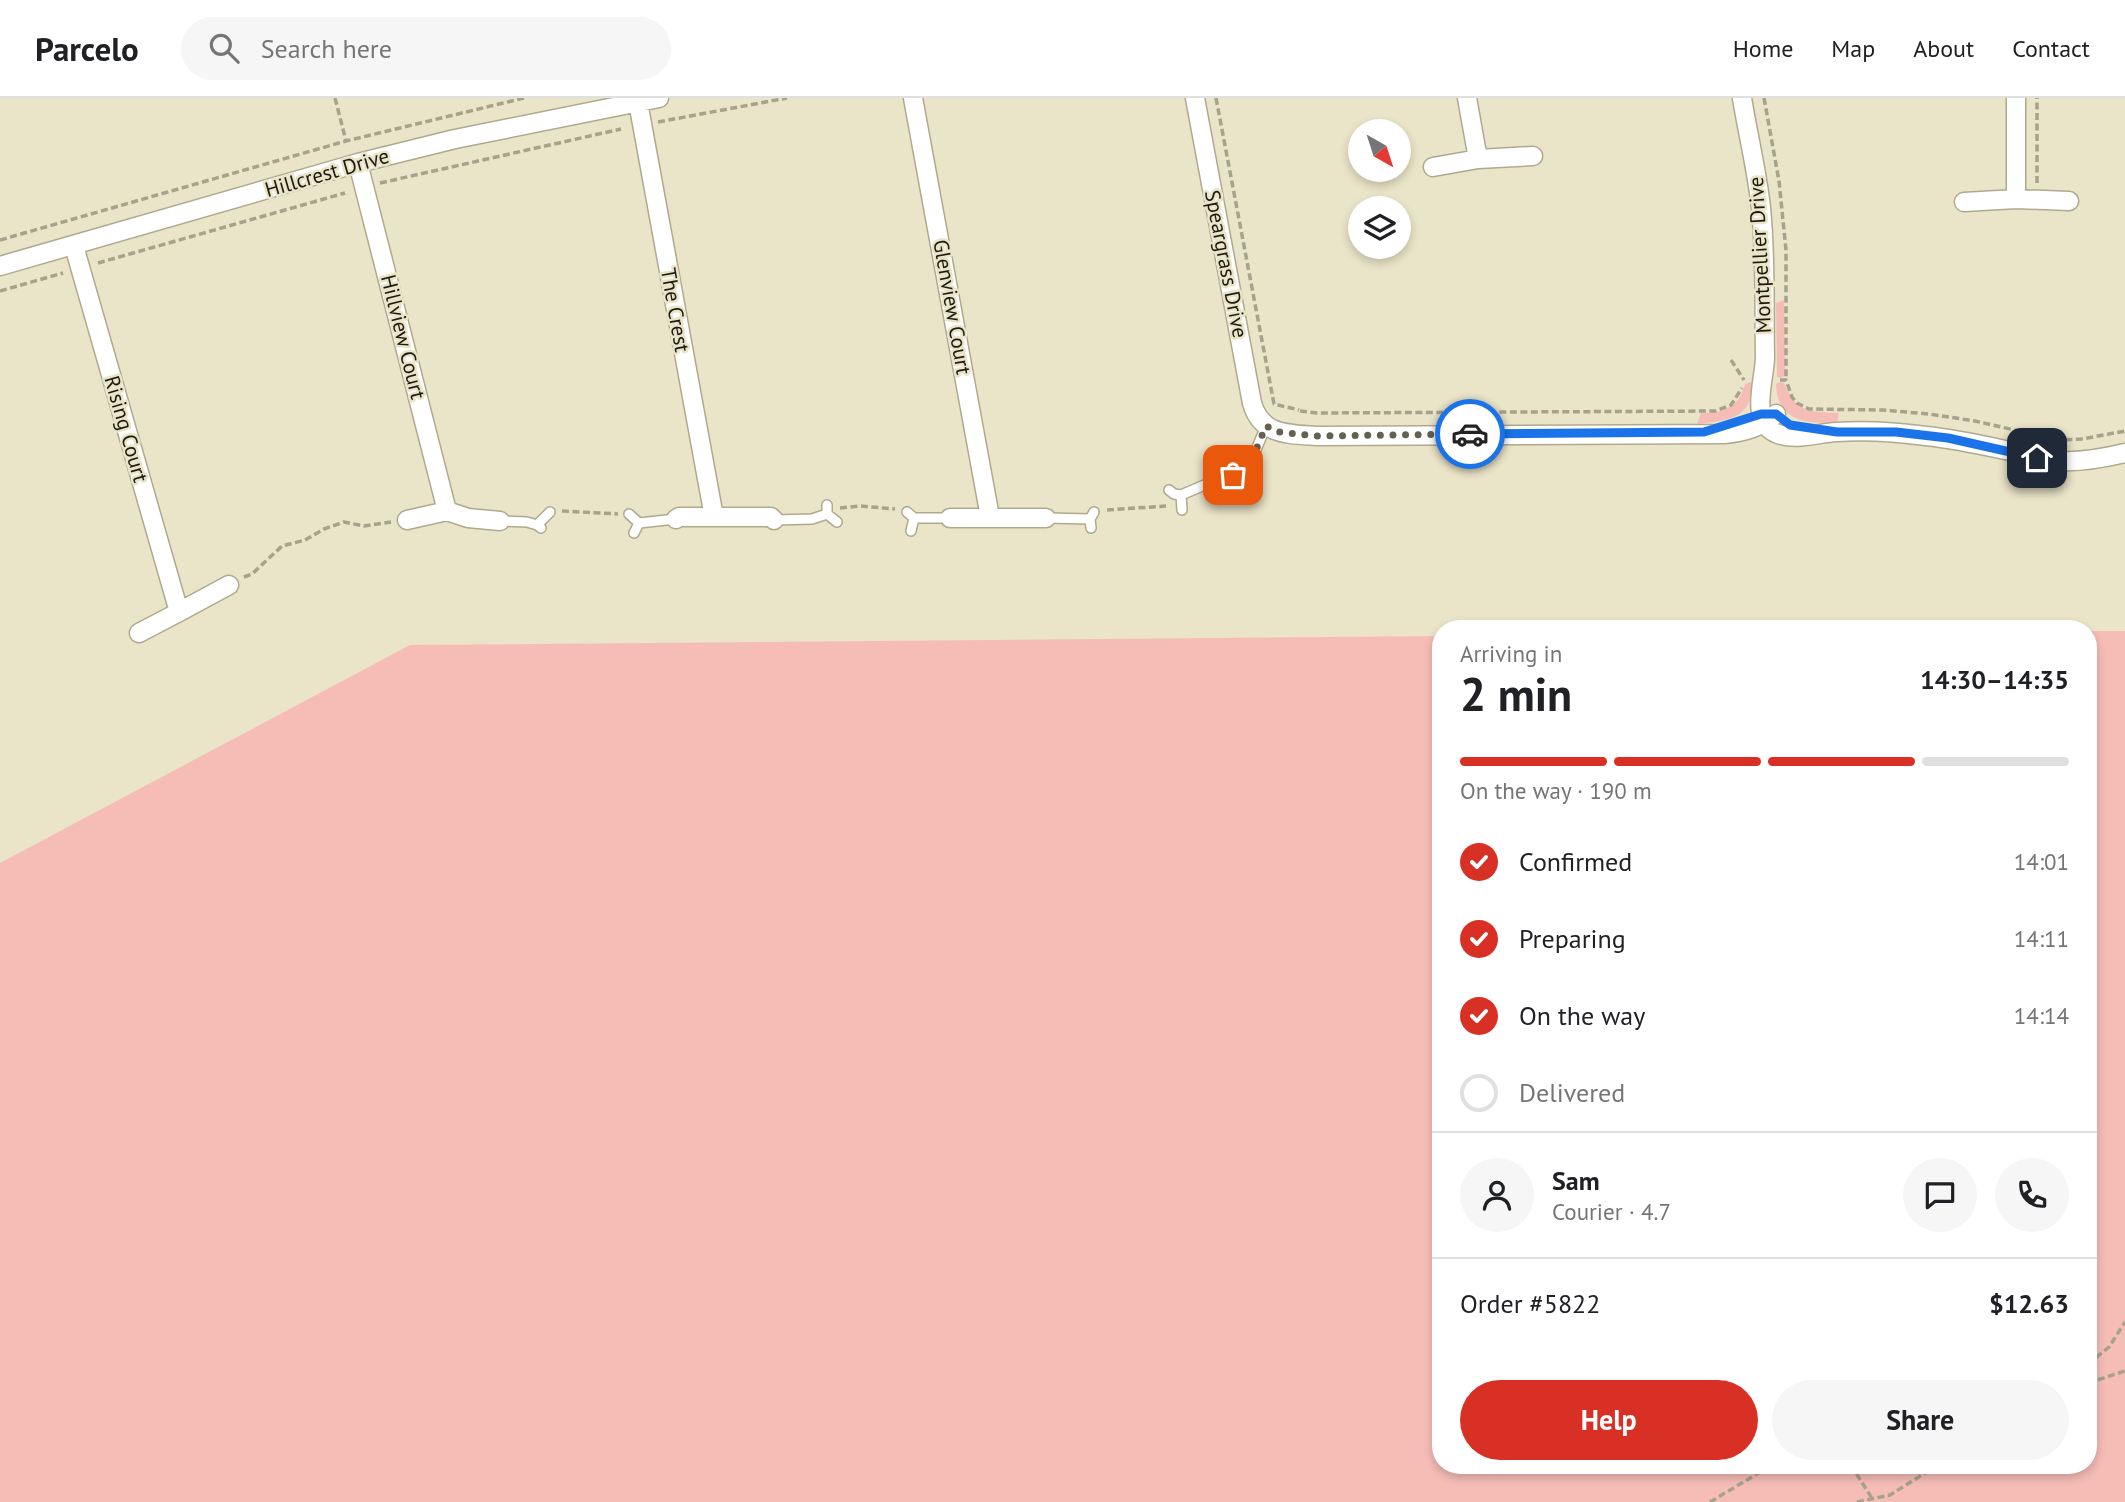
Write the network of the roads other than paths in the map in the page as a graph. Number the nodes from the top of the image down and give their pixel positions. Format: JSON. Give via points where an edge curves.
{"nodes":[{"id":1,"x":659,"y":98,"type":"edge"},
{"id":2,"x":913,"y":98,"type":"edge"},
{"id":3,"x":1195,"y":98,"type":"edge"},
{"id":4,"x":1466,"y":98,"type":"edge"},
{"id":5,"x":1742,"y":98,"type":"edge"},
{"id":6,"x":2016,"y":98,"type":"edge"},
{"id":7,"x":638,"y":102,"type":"junction"},
{"id":8,"x":1533,"y":156,"type":"dead end"},
{"id":9,"x":1478,"y":159,"type":"junction"},
{"id":10,"x":358,"y":163,"type":"junction"},
{"id":11,"x":1433,"y":167,"type":"dead end"},
{"id":12,"x":2016,"y":199,"type":"junction"},
{"id":13,"x":2069,"y":201,"type":"dead end"},
{"id":14,"x":1964,"y":202,"type":"dead end"},
{"id":15,"x":74,"y":246,"type":"junction"},
{"id":16,"x":0,"y":267,"type":"edge"},
{"id":17,"x":1768,"y":417,"type":"junction"},
{"id":18,"x":1266,"y":426,"type":"junction"},
{"id":19,"x":2125,"y":453,"type":"edge"},
{"id":20,"x":1169,"y":490,"type":"dead end"},
{"id":21,"x":447,"y":511,"type":"junction"},
{"id":22,"x":550,"y":513,"type":"road end"},
{"id":23,"x":629,"y":514,"type":"road end"},
{"id":24,"x":714,"y":517,"type":"junction"},
{"id":25,"x":990,"y":517,"type":"junction"},
{"id":26,"x":950,"y":518,"type":"joint"},
{"id":27,"x":1046,"y":518,"type":"joint"},
{"id":28,"x":676,"y":519,"type":"joint"},
{"id":29,"x":1092,"y":519,"type":"road end"},
{"id":30,"x":407,"y":520,"type":"road end"},
{"id":31,"x":774,"y":520,"type":"joint"},
{"id":32,"x":500,"y":522,"type":"joint"},
{"id":33,"x":837,"y":522,"type":"dead end"},
{"id":34,"x":639,"y":523,"type":"junction"},
{"id":35,"x":911,"y":531,"type":"dead end"},
{"id":36,"x":634,"y":533,"type":"dead end"},
{"id":37,"x":229,"y":585,"type":"road end"},
{"id":38,"x":179,"y":612,"type":"junction"},
{"id":39,"x":139,"y":633,"type":"dead end"}],
"edges":[{"from":1,"to":7,"type":"street","name":"Hillcrest Drive"},
{"from":2,"to":25,"type":"street","name":"Glenview Court"},
{"from":3,"to":18,"type":"street","name":"Speargrass Drive","via":[[1252,402]]},
{"from":4,"to":9,"type":"street"},
{"from":5,"to":17,"type":"street","name":"Montpellier Drive","via":[[1761,208],[1760,378],[1772,404]]},
{"from":6,"to":12,"type":"street"},
{"from":7,"to":10,"type":"street","name":"Hillcrest Drive"},
{"from":7,"to":24,"type":"street","name":"The Crest"},
{"from":8,"to":9,"type":"street"},
{"from":9,"to":11,"type":"street"},
{"from":10,"to":15,"type":"street","name":"Hillcrest Drive"},
{"from":10,"to":21,"type":"street","name":"Hillview Court"},
{"from":12,"to":13,"type":"street"},
{"from":12,"to":14,"type":"street"},
{"from":15,"to":16,"type":"street","name":"Hillcrest Drive"},
{"from":15,"to":38,"type":"street","name":"Rising Court"},
{"from":17,"to":18,"type":"street","via":[[1704,432],[1293,435]]},
{"from":17,"to":19,"type":"street","via":[[1837,432],[1948,438],[2061,461]]},
{"from":18,"to":20,"type":"lane","via":[[1258,449],[1233,475],[1182,502]]},
{"from":21,"to":30,"type":"street"},
{"from":21,"to":32,"type":"street"},
{"from":22,"to":32,"type":"lane","via":[[539,526]]},
{"from":23,"to":34,"type":"lane"},
{"from":24,"to":28,"type":"street"},
{"from":24,"to":31,"type":"street"},
{"from":25,"to":26,"type":"street"},
{"from":25,"to":27,"type":"street"},
{"from":26,"to":35,"type":"lane","via":[[911,515]]},
{"from":27,"to":29,"type":"lane"},
{"from":28,"to":34,"type":"lane"},
{"from":31,"to":33,"type":"lane","via":[[811,519],[827,510]]},
{"from":34,"to":36,"type":"lane"},
{"from":37,"to":38,"type":"street"},
{"from":38,"to":39,"type":"street"}]}
